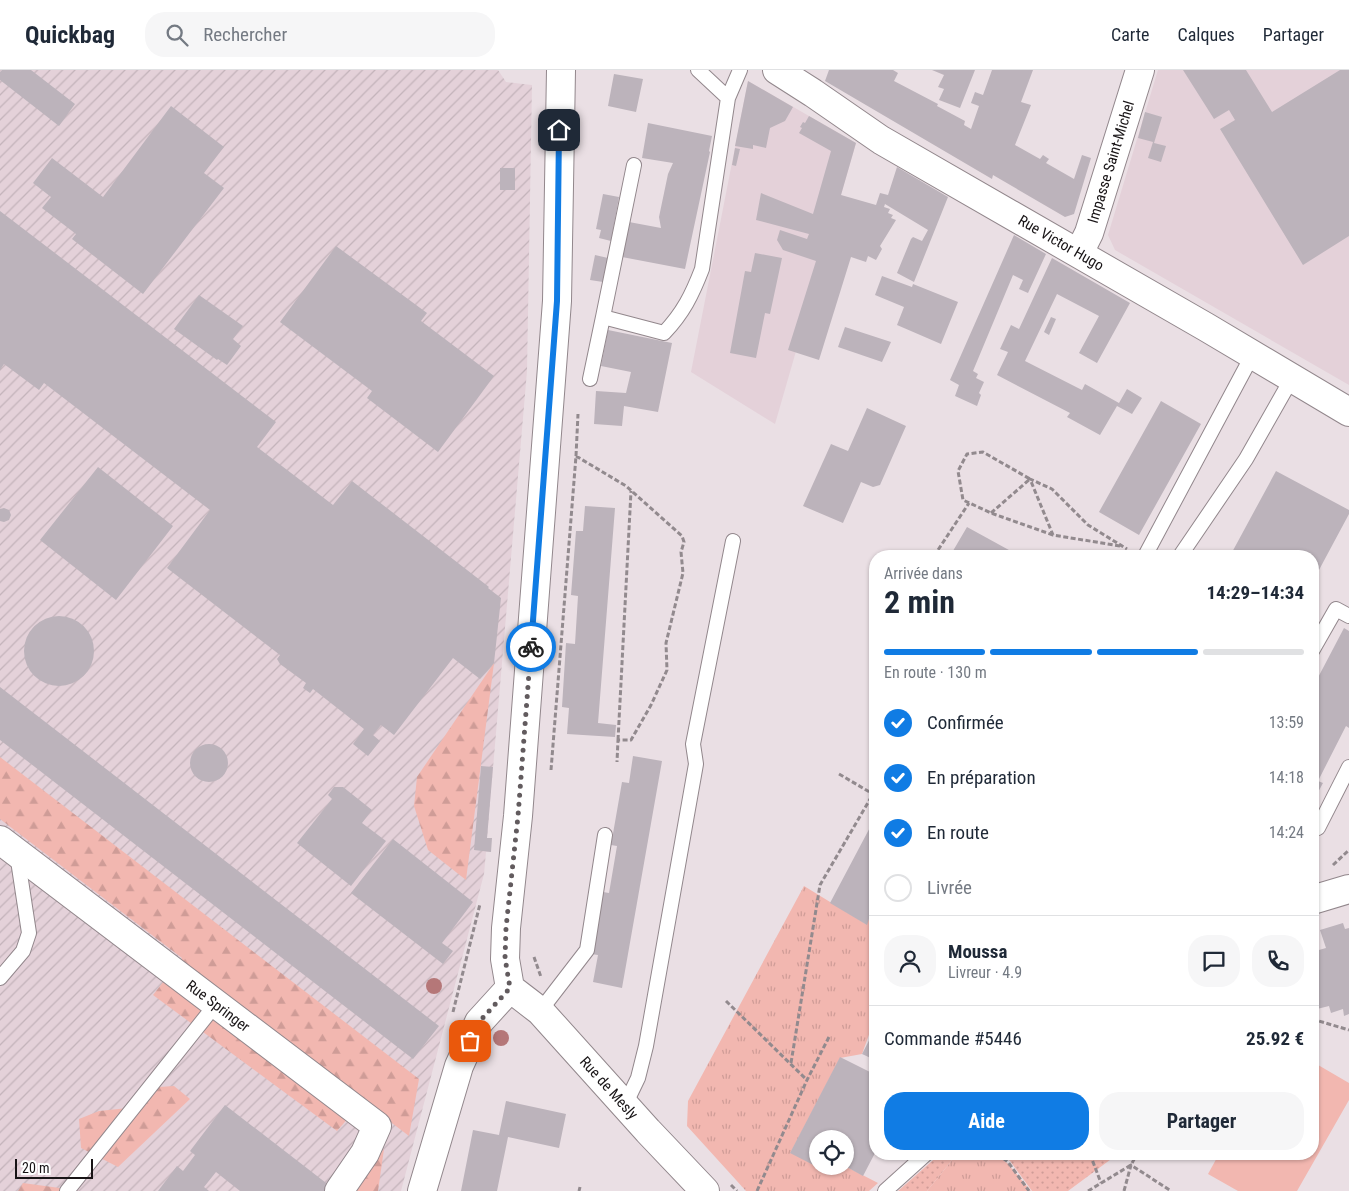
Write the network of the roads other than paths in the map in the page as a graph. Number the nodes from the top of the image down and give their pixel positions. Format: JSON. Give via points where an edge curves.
{"nodes":[{"id":1,"x":561,"y":70,"type":"edge"},
{"id":2,"x":698,"y":70,"type":"edge"},
{"id":3,"x":740,"y":70,"type":"edge"},
{"id":4,"x":1140,"y":70,"type":"edge"},
{"id":5,"x":779,"y":71,"type":"edge"},
{"id":6,"x":728,"y":98,"type":"junction"},
{"id":7,"x":634,"y":165,"type":"dead end"},
{"id":8,"x":1078,"y":253,"type":"junction"},
{"id":9,"x":603,"y":317,"type":"junction"},
{"id":10,"x":1253,"y":354,"type":"junction"},
{"id":11,"x":1292,"y":378,"type":"junction"},
{"id":12,"x":590,"y":380,"type":"dead end"},
{"id":13,"x":1349,"y":412,"type":"edge"},
{"id":14,"x":733,"y":541,"type":"dead end"},
{"id":15,"x":1148,"y":550,"type":"edge"},
{"id":16,"x":1184,"y":550,"type":"edge"},
{"id":17,"x":1349,"y":616,"type":"edge"},
{"id":18,"x":1319,"y":639,"type":"edge"},
{"id":19,"x":1349,"y":767,"type":"edge"},
{"id":20,"x":1319,"y":826,"type":"edge"},
{"id":21,"x":605,"y":835,"type":"dead end"},
{"id":22,"x":8,"y":847,"type":"edge"},
{"id":23,"x":1349,"y":890,"type":"edge"},
{"id":24,"x":1319,"y":898,"type":"edge"},
{"id":25,"x":0,"y":978,"type":"edge"},
{"id":26,"x":510,"y":988,"type":"junction"},
{"id":27,"x":216,"y":1004,"type":"junction"},
{"id":28,"x":540,"y":1011,"type":"junction"},
{"id":29,"x":625,"y":1105,"type":"junction"},
{"id":30,"x":919,"y":1160,"type":"edge"},
{"id":31,"x":67,"y":1191,"type":"edge"},
{"id":32,"x":339,"y":1191,"type":"edge"},
{"id":33,"x":422,"y":1191,"type":"edge"},
{"id":34,"x":705,"y":1191,"type":"edge"},
{"id":35,"x":885,"y":1191,"type":"edge"}],
"edges":[{"from":1,"to":26,"type":"street","via":[[557,301],[518,816],[506,928],[505,958]]},
{"from":2,"to":6,"type":"lane"},
{"from":3,"to":6,"type":"lane"},
{"from":4,"to":8,"type":"street","name":"Impasse Saint-Michel","via":[[1089,233]]},
{"from":5,"to":8,"type":"street","name":"Rue Victor Hugo","via":[[881,140]]},
{"from":6,"to":9,"type":"lane","via":[[702,269],[690,298],[664,333]]},
{"from":7,"to":9,"type":"lane"},
{"from":8,"to":10,"type":"street","name":"Rue Victor Hugo"},
{"from":9,"to":12,"type":"lane"},
{"from":10,"to":11,"type":"street","name":"Rue Victor Hugo"},
{"from":10,"to":15,"type":"lane"},
{"from":11,"to":13,"type":"street","name":"Rue Victor Hugo"},
{"from":11,"to":16,"type":"lane","via":[[1246,459]]},
{"from":14,"to":29,"type":"lane","via":[[694,744],[696,764],[646,1046],[638,1078]]},
{"from":17,"to":18,"type":"lane","via":[[1336,609]]},
{"from":19,"to":20,"type":"lane"},
{"from":21,"to":28,"type":"lane","via":[[586,950]]},
{"from":22,"to":25,"type":"lane","via":[[29,933],[23,951]]},
{"from":22,"to":27,"type":"street","name":"Rue Springer"},
{"from":23,"to":24,"type":"street"},
{"from":26,"to":28,"type":"street","name":"Rue de Mesly"},
{"from":26,"to":33,"type":"street","via":[[479,1022],[458,1066]]},
{"from":27,"to":31,"type":"lane"},
{"from":27,"to":32,"type":"street","name":"Rue Springer","via":[[377,1126],[365,1153]]},
{"from":28,"to":29,"type":"street","name":"Rue de Mesly"},
{"from":29,"to":34,"type":"street","name":"Rue de Mesly"},
{"from":30,"to":35,"type":"lane"}]}
